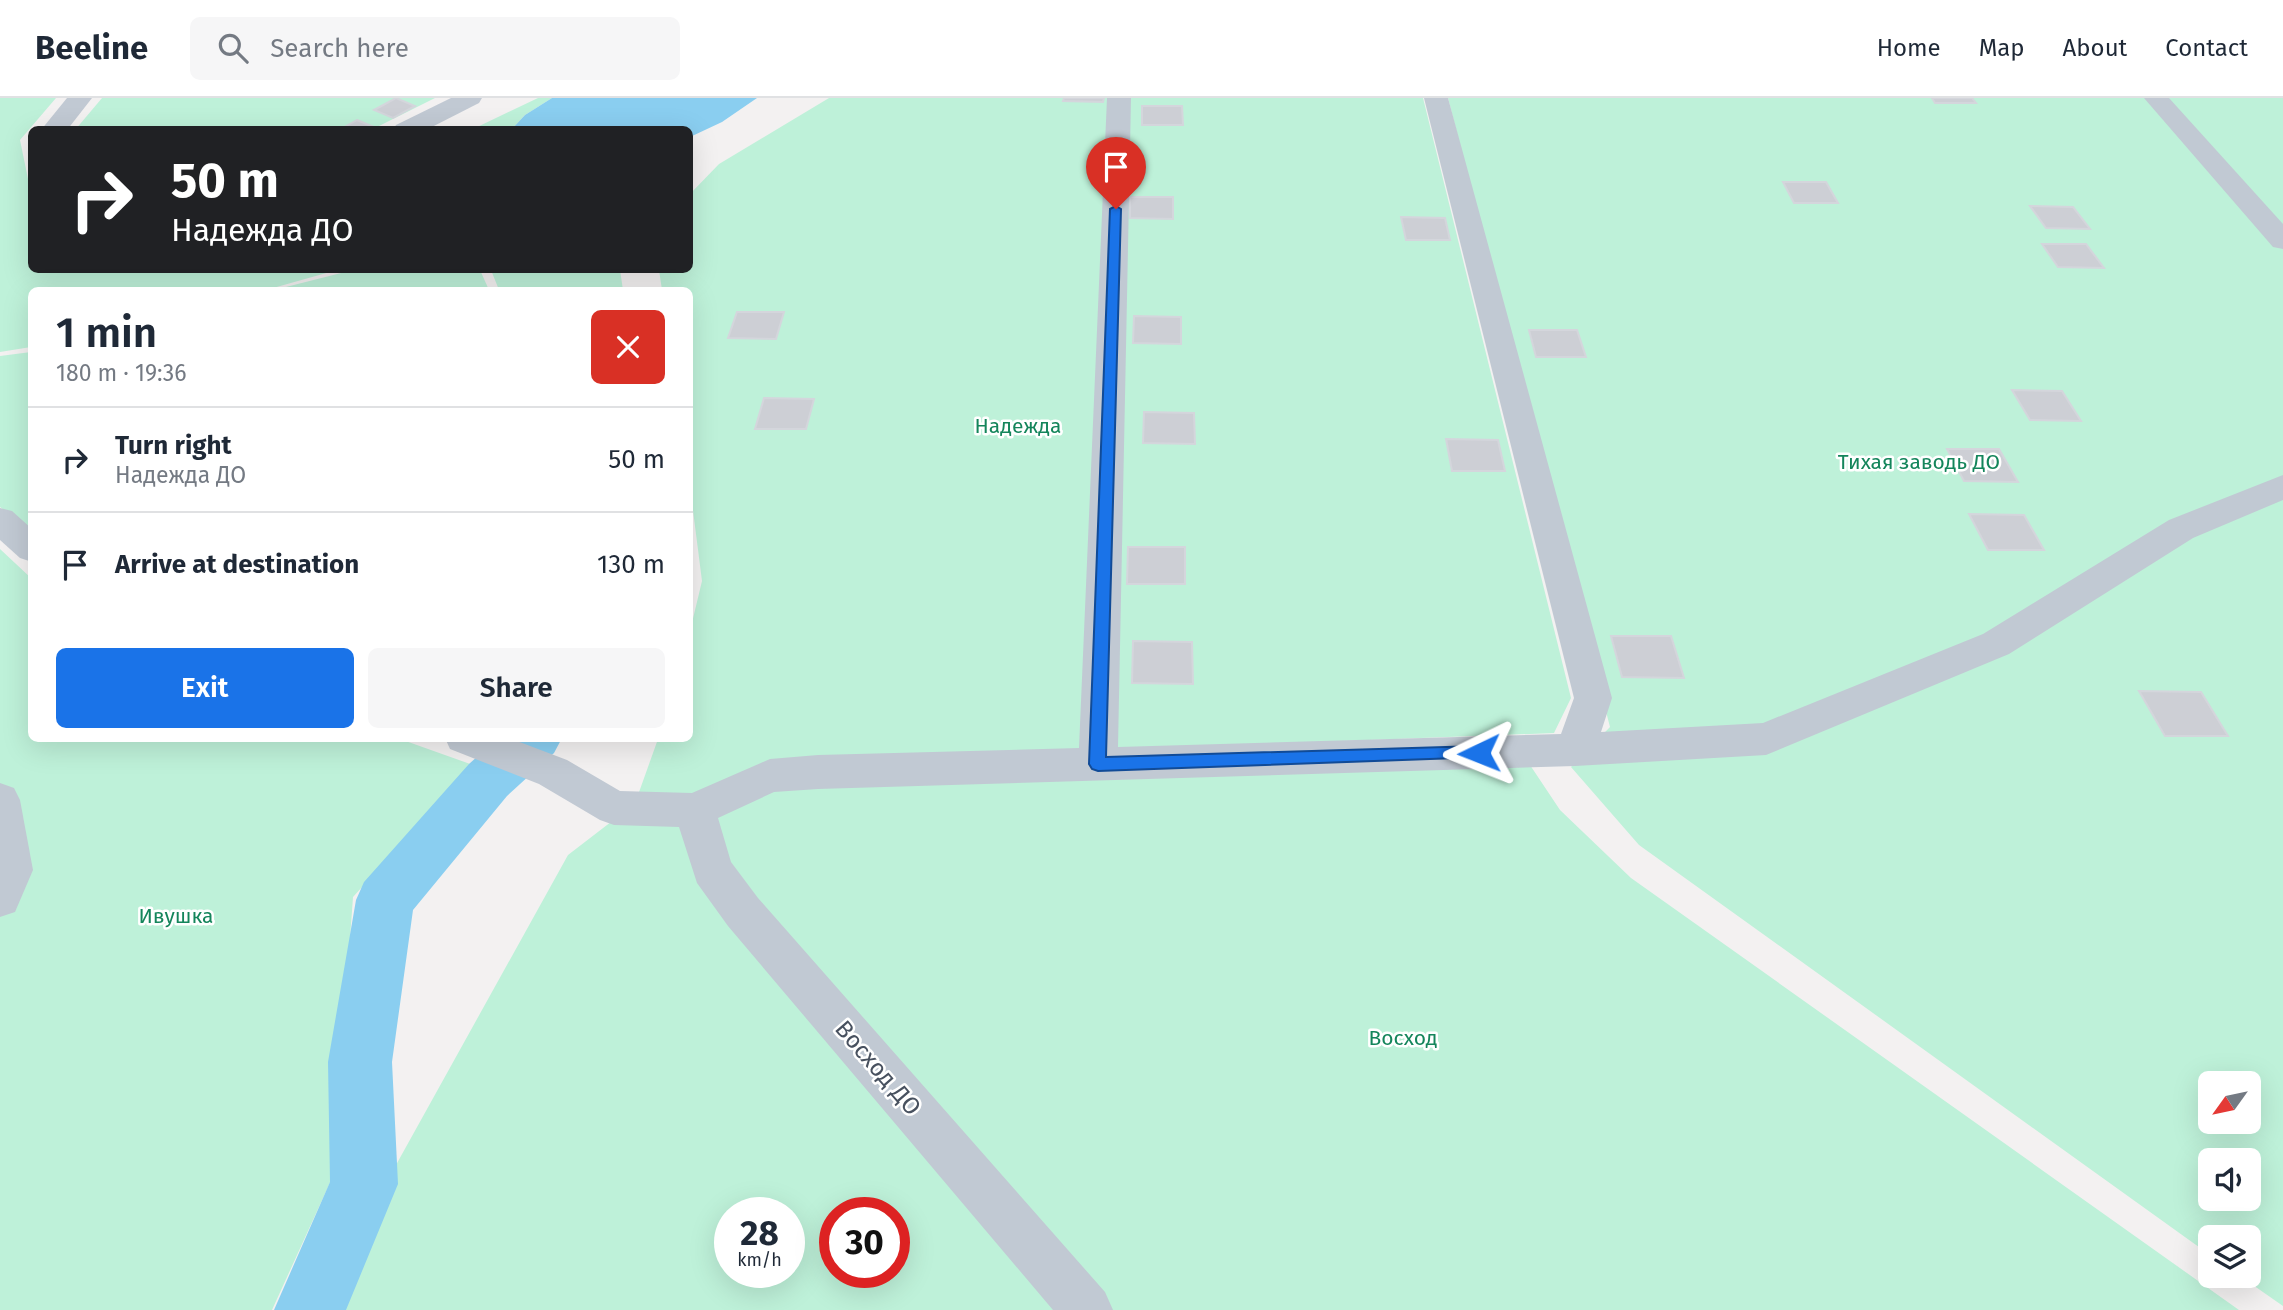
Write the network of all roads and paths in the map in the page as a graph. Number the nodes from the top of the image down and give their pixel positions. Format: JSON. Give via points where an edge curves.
{"nodes":[{"id":1,"x":80,"y":98,"type":"edge"},
{"id":2,"x":470,"y":98,"type":"edge"},
{"id":3,"x":1119,"y":98,"type":"edge"},
{"id":4,"x":1436,"y":98,"type":"edge"},
{"id":5,"x":2156,"y":98,"type":"edge"},
{"id":6,"x":56,"y":126,"type":"edge"},
{"id":7,"x":413,"y":126,"type":"edge"},
{"id":8,"x":2283,"y":241,"type":"edge"},
{"id":9,"x":2283,"y":487,"type":"edge"},
{"id":10,"x":0,"y":520,"type":"edge"},
{"id":11,"x":28,"y":545,"type":"edge"},
{"id":12,"x":475,"y":742,"type":"edge"},
{"id":13,"x":1575,"y":750,"type":"junction"},
{"id":14,"x":1098,"y":764,"type":"junction"},
{"id":15,"x":0,"y":800,"type":"edge"},
{"id":16,"x":695,"y":810,"type":"junction"},
{"id":17,"x":0,"y":898,"type":"edge"},
{"id":18,"x":1087,"y":1310,"type":"edge"}],
"edges":[{"from":1,"to":6,"type":"street"},
{"from":2,"to":7,"type":"street"},
{"from":3,"to":14,"type":"street"},
{"from":4,"to":13,"type":"street","via":[[1593,698]]},
{"from":5,"to":8,"type":"street"},
{"from":9,"to":13,"type":"street","via":[[2181,529],[1996,644],[1766,739]]},
{"from":10,"to":11,"type":"street"},
{"from":12,"to":16,"type":"street","via":[[554,772],[614,808]]},
{"from":13,"to":14,"type":"street"},
{"from":14,"to":16,"type":"street","via":[[770,776]]},
{"from":15,"to":17,"type":"street","via":[[12,870]]},
{"from":16,"to":18,"type":"street","name":"Восход ДО","via":[[712,870],[743,912]]}]}
